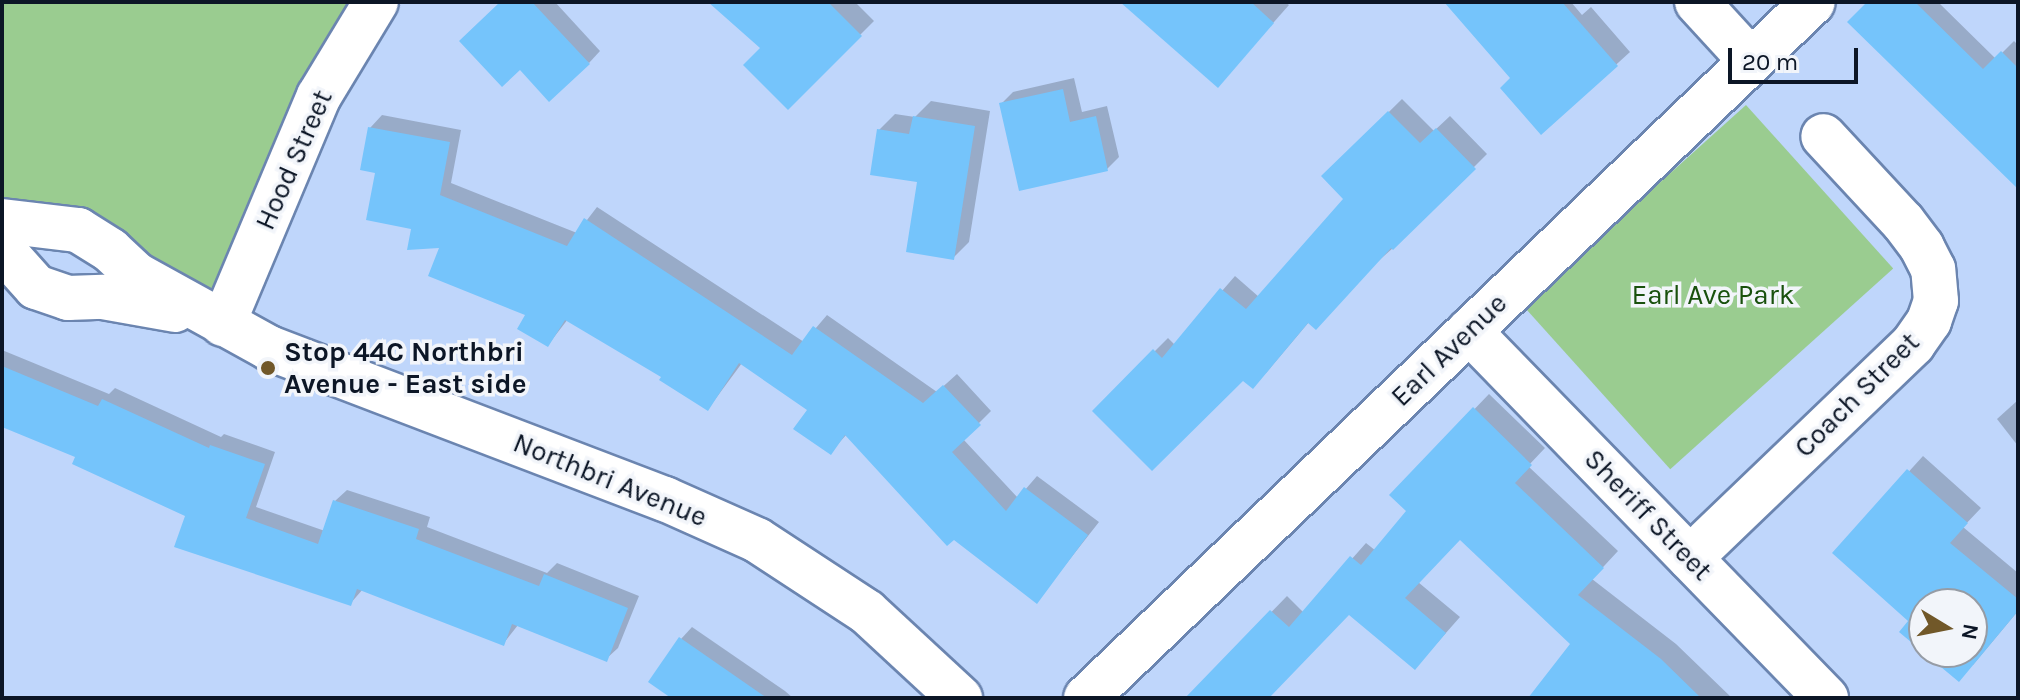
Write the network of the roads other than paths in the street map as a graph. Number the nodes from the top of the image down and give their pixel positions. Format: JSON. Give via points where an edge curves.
{"nodes":[{"id":1,"x":376,"y":2,"type":"edge"},
{"id":2,"x":1697,"y":2,"type":"edge"},
{"id":3,"x":1813,"y":2,"type":"edge"},
{"id":4,"x":1751,"y":61,"type":"junction"},
{"id":5,"x":1823,"y":136,"type":"dead end"},
{"id":6,"x":2,"y":221,"type":"edge"},
{"id":7,"x":2,"y":249,"type":"edge"},
{"id":8,"x":223,"y":324,"type":"junction"},
{"id":9,"x":1469,"y":331,"type":"junction"},
{"id":10,"x":1690,"y":558,"type":"junction"},
{"id":11,"x":960,"y":698,"type":"edge"},
{"id":12,"x":1086,"y":698,"type":"edge"},
{"id":13,"x":1826,"y":698,"type":"edge"}],
"edges":[{"from":1,"to":8,"type":"street","name":"Hood Street","via":[[319,96]]},
{"from":2,"to":4,"type":"street"},
{"from":3,"to":4,"type":"street","name":"Earl Avenue"},
{"from":4,"to":9,"type":"street","name":"Earl Avenue"},
{"from":5,"to":10,"type":"street","name":"Coach Street","via":[[1922,247],[1933,269],[1936,301],[1913,344]]},
{"from":6,"to":8,"type":"street","name":"Northbri Avenue","via":[[78,230],[137,275]]},
{"from":7,"to":8,"type":"street","name":"Northbri Avenue","via":[[36,287],[68,298],[152,304]]},
{"from":8,"to":11,"type":"street","name":"Northbri Avenue","via":[[269,348],[665,499],[757,540],[867,612]]},
{"from":9,"to":10,"type":"street","name":"Sheriff Street"},
{"from":9,"to":12,"type":"street","name":"Earl Avenue"},
{"from":10,"to":13,"type":"street","name":"Sheriff Street"}]}
